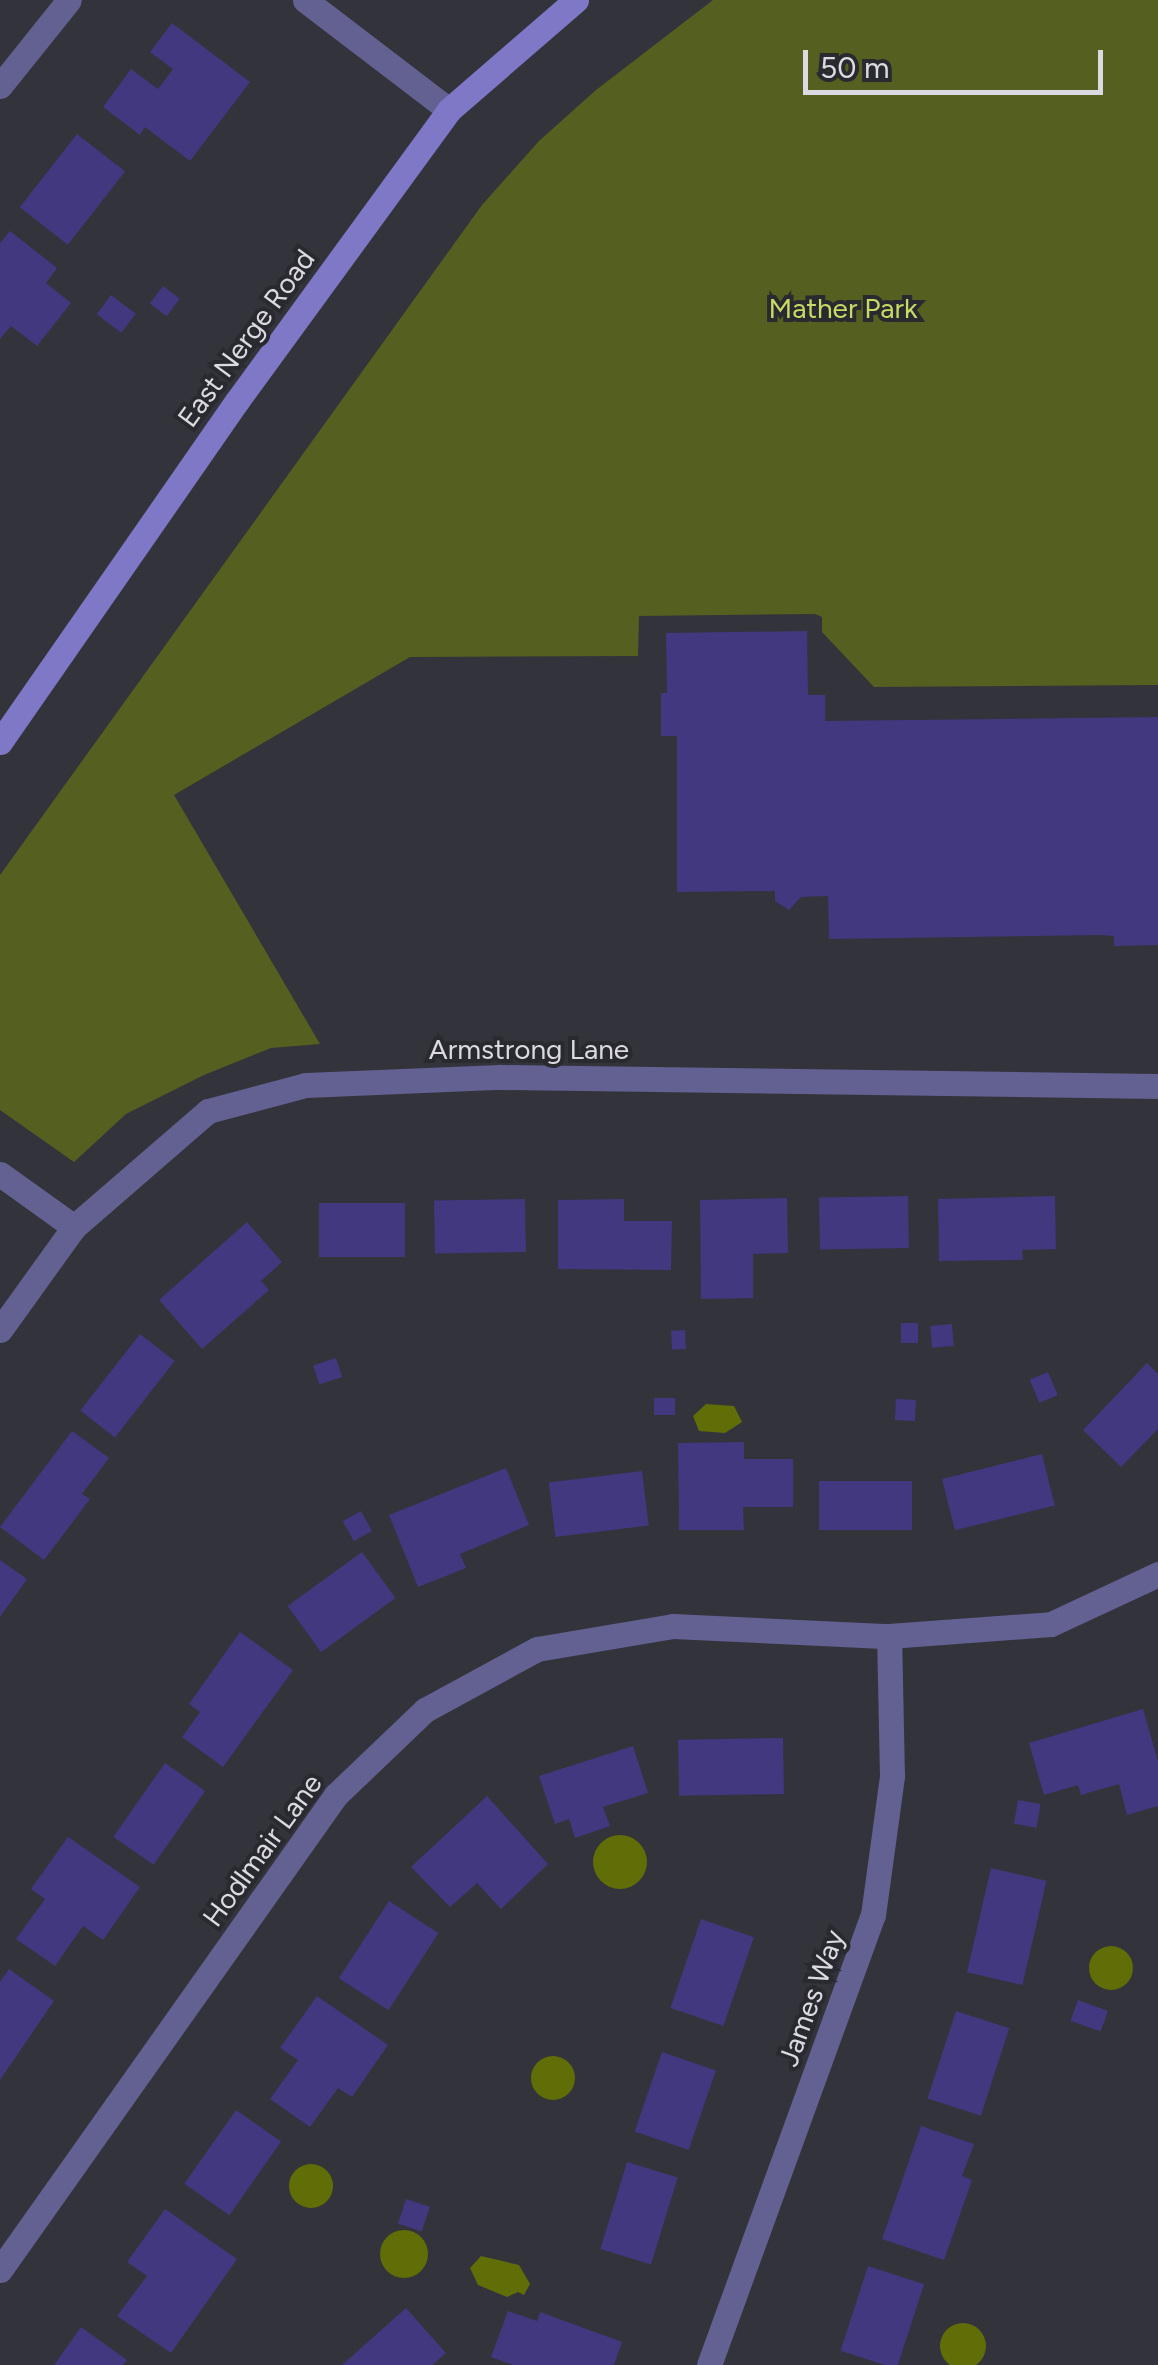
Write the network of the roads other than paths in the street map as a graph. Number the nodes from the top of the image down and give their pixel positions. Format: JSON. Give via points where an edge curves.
{"nodes":[{"id":1,"x":69,"y":0,"type":"edge"},
{"id":2,"x":305,"y":0,"type":"edge"},
{"id":3,"x":576,"y":0,"type":"edge"},
{"id":4,"x":0,"y":86,"type":"edge"},
{"id":5,"x":449,"y":110,"type":"junction"},
{"id":6,"x":0,"y":742,"type":"edge"},
{"id":7,"x":1158,"y":1086,"type":"edge"},
{"id":8,"x":0,"y":1174,"type":"edge"},
{"id":9,"x":74,"y":1227,"type":"junction"},
{"id":10,"x":0,"y":1330,"type":"edge"},
{"id":11,"x":1158,"y":1574,"type":"edge"},
{"id":12,"x":889,"y":1636,"type":"junction"},
{"id":13,"x":0,"y":2270,"type":"edge"},
{"id":14,"x":710,"y":2365,"type":"edge"}],
"edges":[{"from":1,"to":4,"type":"street"},
{"from":2,"to":5,"type":"street"},
{"from":3,"to":5,"type":"main road","name":"East Nerge Road"},
{"from":5,"to":6,"type":"main road","name":"East Nerge Road"},
{"from":7,"to":9,"type":"street","name":"Armstrong Lane","via":[[500,1077],[306,1085],[208,1112]]},
{"from":8,"to":9,"type":"street"},
{"from":9,"to":10,"type":"street","name":"Armstrong Lane"},
{"from":11,"to":12,"type":"street","name":"Hodlmair Lane","via":[[1051,1624]]},
{"from":12,"to":13,"type":"street","name":"Hodlmair Lane","via":[[672,1626],[536,1649],[426,1710],[336,1795]]},
{"from":12,"to":14,"type":"street","name":"James Way","via":[[892,1776],[874,1915]]}]}
